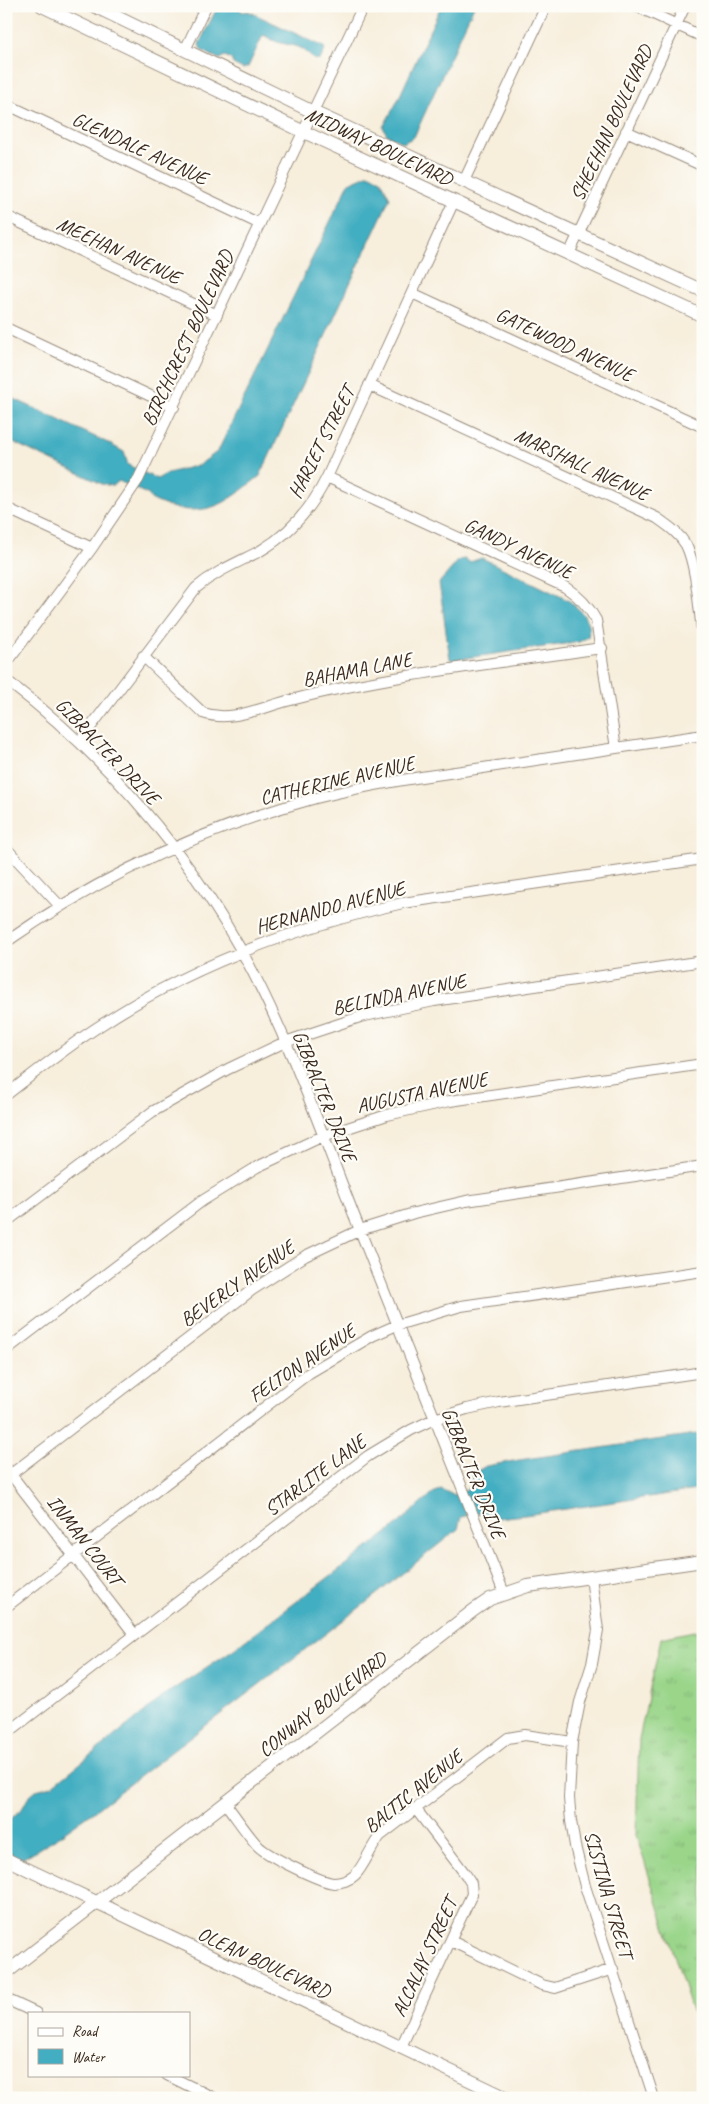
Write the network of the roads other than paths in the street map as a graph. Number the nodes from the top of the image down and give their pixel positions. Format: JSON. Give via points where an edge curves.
{"nodes":[{"id":1,"x":42,"y":6,"type":"edge"},
{"id":2,"x":94,"y":6,"type":"edge"},
{"id":3,"x":206,"y":6,"type":"edge"},
{"id":4,"x":363,"y":6,"type":"edge"},
{"id":5,"x":546,"y":6,"type":"edge"},
{"id":6,"x":636,"y":6,"type":"edge"},
{"id":7,"x":685,"y":6,"type":"edge"},
{"id":8,"x":676,"y":24,"type":"junction"},
{"id":9,"x":703,"y":36,"type":"edge"},
{"id":10,"x":185,"y":50,"type":"junction"},
{"id":11,"x":6,"y":104,"type":"edge"},
{"id":12,"x":313,"y":112,"type":"junction"},
{"id":13,"x":626,"y":131,"type":"junction"},
{"id":14,"x":304,"y":132,"type":"junction"},
{"id":15,"x":703,"y":166,"type":"edge"},
{"id":16,"x":464,"y":181,"type":"junction"},
{"id":17,"x":454,"y":201,"type":"junction"},
{"id":18,"x":6,"y":216,"type":"edge"},
{"id":19,"x":260,"y":224,"type":"junction"},
{"id":20,"x":578,"y":234,"type":"junction"},
{"id":21,"x":568,"y":254,"type":"junction"},
{"id":22,"x":703,"y":291,"type":"edge"},
{"id":23,"x":412,"y":293,"type":"junction"},
{"id":24,"x":217,"y":315,"type":"junction"},
{"id":25,"x":703,"y":316,"type":"edge"},
{"id":26,"x":6,"y":328,"type":"edge"},
{"id":27,"x":369,"y":385,"type":"junction"},
{"id":28,"x":174,"y":407,"type":"junction"},
{"id":29,"x":703,"y":427,"type":"edge"},
{"id":30,"x":327,"y":477,"type":"junction"},
{"id":31,"x":6,"y":508,"type":"edge"},
{"id":32,"x":92,"y":548,"type":"junction"},
{"id":33,"x":703,"y":638,"type":"edge"},
{"id":34,"x":602,"y":648,"type":"junction"},
{"id":35,"x":143,"y":656,"type":"junction"},
{"id":36,"x":6,"y":664,"type":"edge"},
{"id":37,"x":6,"y":680,"type":"edge"},
{"id":38,"x":703,"y":736,"type":"edge"},
{"id":39,"x":80,"y":741,"type":"junction"},
{"id":40,"x":616,"y":748,"type":"junction"},
{"id":41,"x":174,"y":847,"type":"junction"},
{"id":42,"x":6,"y":848,"type":"edge"},
{"id":43,"x":703,"y":859,"type":"edge"},
{"id":44,"x":60,"y":906,"type":"junction"},
{"id":45,"x":6,"y":942,"type":"edge"},
{"id":46,"x":241,"y":951,"type":"junction"},
{"id":47,"x":703,"y":961,"type":"edge"},
{"id":48,"x":286,"y":1042,"type":"junction"},
{"id":49,"x":703,"y":1064,"type":"edge"},
{"id":50,"x":6,"y":1095,"type":"edge"},
{"id":51,"x":322,"y":1136,"type":"junction"},
{"id":52,"x":703,"y":1166,"type":"edge"},
{"id":53,"x":6,"y":1222,"type":"edge"},
{"id":54,"x":360,"y":1230,"type":"junction"},
{"id":55,"x":703,"y":1271,"type":"edge"},
{"id":56,"x":397,"y":1325,"type":"junction"},
{"id":57,"x":6,"y":1350,"type":"edge"},
{"id":58,"x":703,"y":1372,"type":"edge"},
{"id":59,"x":434,"y":1419,"type":"junction"},
{"id":60,"x":8,"y":1473,"type":"edge"},
{"id":61,"x":73,"y":1554,"type":"junction"},
{"id":62,"x":703,"y":1561,"type":"edge"},
{"id":63,"x":591,"y":1577,"type":"junction"},
{"id":64,"x":504,"y":1593,"type":"junction"},
{"id":65,"x":6,"y":1606,"type":"edge"},
{"id":66,"x":135,"y":1634,"type":"junction"},
{"id":67,"x":6,"y":1734,"type":"edge"},
{"id":68,"x":572,"y":1742,"type":"junction"},
{"id":69,"x":226,"y":1803,"type":"junction"},
{"id":70,"x":415,"y":1808,"type":"junction"},
{"id":71,"x":6,"y":1859,"type":"edge"},
{"id":72,"x":97,"y":1903,"type":"junction"},
{"id":73,"x":452,"y":1941,"type":"junction"},
{"id":74,"x":612,"y":1969,"type":"junction"},
{"id":75,"x":6,"y":1973,"type":"edge"},
{"id":76,"x":6,"y":1999,"type":"edge"},
{"id":77,"x":34,"y":2012,"type":"edge"},
{"id":78,"x":401,"y":2047,"type":"junction"},
{"id":79,"x":169,"y":2076,"type":"edge"},
{"id":80,"x":214,"y":2098,"type":"edge"},
{"id":81,"x":507,"y":2098,"type":"edge"},
{"id":82,"x":654,"y":2098,"type":"edge"}],
"edges":[{"from":1,"to":14,"type":"street","name":"MIDWAY BOULEVARD"},
{"from":2,"to":10,"type":"street","name":"MIDWAY BOULEVARD"},
{"from":3,"to":10,"type":"street"},
{"from":4,"to":12,"type":"street","name":"BIRCHCREST BOULEVARD"},
{"from":5,"to":16,"type":"street"},
{"from":6,"to":8,"type":"street"},
{"from":7,"to":8,"type":"street","name":"SHEEHAN BOULEVARD"},
{"from":8,"to":9,"type":"street"},
{"from":8,"to":13,"type":"street","name":"SHEEHAN BOULEVARD"},
{"from":10,"to":12,"type":"street","name":"MIDWAY BOULEVARD"},
{"from":11,"to":19,"type":"street","name":"GLENDALE AVENUE"},
{"from":12,"to":14,"type":"street","name":"BIRCHCREST BOULEVARD"},
{"from":12,"to":16,"type":"street","name":"MIDWAY BOULEVARD"},
{"from":13,"to":15,"type":"street"},
{"from":13,"to":20,"type":"street","name":"SHEEHAN BOULEVARD"},
{"from":14,"to":17,"type":"street","name":"MIDWAY BOULEVARD"},
{"from":14,"to":19,"type":"street","name":"BIRCHCREST BOULEVARD"},
{"from":16,"to":20,"type":"street","name":"MIDWAY BOULEVARD"},
{"from":17,"to":21,"type":"street","name":"MIDWAY BOULEVARD"},
{"from":17,"to":23,"type":"street","name":"HARIET STREET"},
{"from":18,"to":24,"type":"street","name":"MEEHAN AVENUE"},
{"from":19,"to":24,"type":"street","name":"BIRCHCREST BOULEVARD"},
{"from":20,"to":21,"type":"street","name":"SHEEHAN BOULEVARD"},
{"from":20,"to":22,"type":"street","name":"MIDWAY BOULEVARD"},
{"from":21,"to":25,"type":"street","name":"MIDWAY BOULEVARD"},
{"from":23,"to":27,"type":"street","name":"HARIET STREET"},
{"from":23,"to":29,"type":"street","name":"GATEWOOD AVENUE"},
{"from":24,"to":28,"type":"street","name":"BIRCHCREST BOULEVARD"},
{"from":26,"to":28,"type":"street"},
{"from":27,"to":30,"type":"street","name":"HARIET STREET"},
{"from":27,"to":33,"type":"street","name":"MARSHALL AVENUE","via":[[657,518],[675,530],[686,545],[692,562]]},
{"from":28,"to":32,"type":"street","name":"BIRCHCREST BOULEVARD","via":[[128,498]]},
{"from":30,"to":34,"type":"street","name":"GANDY AVENUE","via":[[565,587],[588,606],[596,620]]},
{"from":30,"to":35,"type":"street","name":"HARIET STREET","via":[[310,506],[285,533],[259,551],[219,570],[196,588]]},
{"from":31,"to":32,"type":"street"},
{"from":32,"to":36,"type":"street","name":"BIRCHCREST BOULEVARD"},
{"from":34,"to":35,"type":"street","name":"BAHAMA LANE","via":[[363,684],[232,717],[203,713]]},
{"from":34,"to":40,"type":"street","name":"GANDY AVENUE"},
{"from":35,"to":39,"type":"street","name":"HARIET STREET"},
{"from":37,"to":39,"type":"street","name":"GIBRALTER DRIVE"},
{"from":38,"to":40,"type":"street","name":"CATHERINE AVENUE"},
{"from":39,"to":41,"type":"street","name":"GIBRALTER DRIVE"},
{"from":40,"to":41,"type":"street","name":"CATHERINE AVENUE","via":[[349,790],[270,812]]},
{"from":41,"to":44,"type":"street","name":"CATHERINE AVENUE"},
{"from":41,"to":46,"type":"street","name":"GIBRALTER DRIVE"},
{"from":42,"to":44,"type":"street"},
{"from":43,"to":46,"type":"street","name":"HERNANDO AVENUE","via":[[403,904],[320,924]]},
{"from":44,"to":45,"type":"street","name":"CATHERINE AVENUE"},
{"from":46,"to":48,"type":"street","name":"GIBRALTER DRIVE"},
{"from":46,"to":50,"type":"street","name":"HERNANDO AVENUE","via":[[131,1006],[66,1048]]},
{"from":47,"to":48,"type":"street","name":"BELINDA AVENUE","via":[[434,1001],[360,1018]]},
{"from":48,"to":51,"type":"street","name":"GIBRALTER DRIVE"},
{"from":48,"to":53,"type":"street","name":"BELINDA AVENUE","via":[[220,1073],[152,1112]]},
{"from":49,"to":51,"type":"street","name":"AUGUSTA AVENUE","via":[[442,1102]]},
{"from":51,"to":54,"type":"street","name":"GIBRALTER DRIVE"},
{"from":51,"to":57,"type":"street","name":"AUGUSTA AVENUE","via":[[257,1167],[202,1201]]},
{"from":52,"to":54,"type":"street","name":"BEVERLY AVENUE","via":[[466,1201]]},
{"from":54,"to":56,"type":"street","name":"GIBRALTER DRIVE"},
{"from":54,"to":60,"type":"street","name":"BEVERLY AVENUE","via":[[305,1256],[252,1290]]},
{"from":55,"to":56,"type":"street","name":"FELTON AVENUE","via":[[482,1302]]},
{"from":56,"to":59,"type":"street","name":"GIBRALTER DRIVE"},
{"from":56,"to":61,"type":"street","name":"FELTON AVENUE","via":[[352,1346],[309,1373]]},
{"from":58,"to":59,"type":"street","name":"STARLITE LANE","via":[[499,1402]]},
{"from":59,"to":64,"type":"street","name":"GIBRALTER DRIVE"},
{"from":59,"to":66,"type":"street","name":"STARLITE LANE","via":[[368,1456]]},
{"from":60,"to":61,"type":"street","name":"INMAN COURT"},
{"from":61,"to":65,"type":"street","name":"FELTON AVENUE"},
{"from":61,"to":66,"type":"street","name":"INMAN COURT"},
{"from":62,"to":63,"type":"street","name":"CONWAY BOULEVARD"},
{"from":63,"to":64,"type":"street","name":"CONWAY BOULEVARD","via":[[528,1586]]},
{"from":63,"to":68,"type":"street","name":"SISTINA STREET","via":[[598,1630]]},
{"from":64,"to":69,"type":"street","name":"CONWAY BOULEVARD","via":[[474,1610]]},
{"from":66,"to":67,"type":"street","name":"STARLITE LANE"},
{"from":68,"to":70,"type":"street","name":"BALTIC AVENUE","via":[[524,1734],[508,1738]]},
{"from":68,"to":74,"type":"street","name":"SISTINA STREET","via":[[569,1798],[574,1846]]},
{"from":69,"to":70,"type":"street","name":"BALTIC AVENUE","via":[[258,1846],[269,1855],[334,1883],[355,1875],[380,1836]]},
{"from":69,"to":72,"type":"street","name":"CONWAY BOULEVARD"},
{"from":70,"to":73,"type":"street","name":"ALCALAY STREET","via":[[471,1883],[472,1894]]},
{"from":71,"to":72,"type":"street","name":"OLEAN BOULEVARD"},
{"from":72,"to":75,"type":"street","name":"CONWAY BOULEVARD"},
{"from":72,"to":78,"type":"street","name":"OLEAN BOULEVARD"},
{"from":73,"to":74,"type":"street","via":[[542,1985],[556,1988]]},
{"from":73,"to":78,"type":"street","name":"ALCALAY STREET"},
{"from":74,"to":82,"type":"street","name":"SISTINA STREET"},
{"from":76,"to":77,"type":"street"},
{"from":78,"to":81,"type":"street","name":"OLEAN BOULEVARD"},
{"from":79,"to":80,"type":"street"}]}
